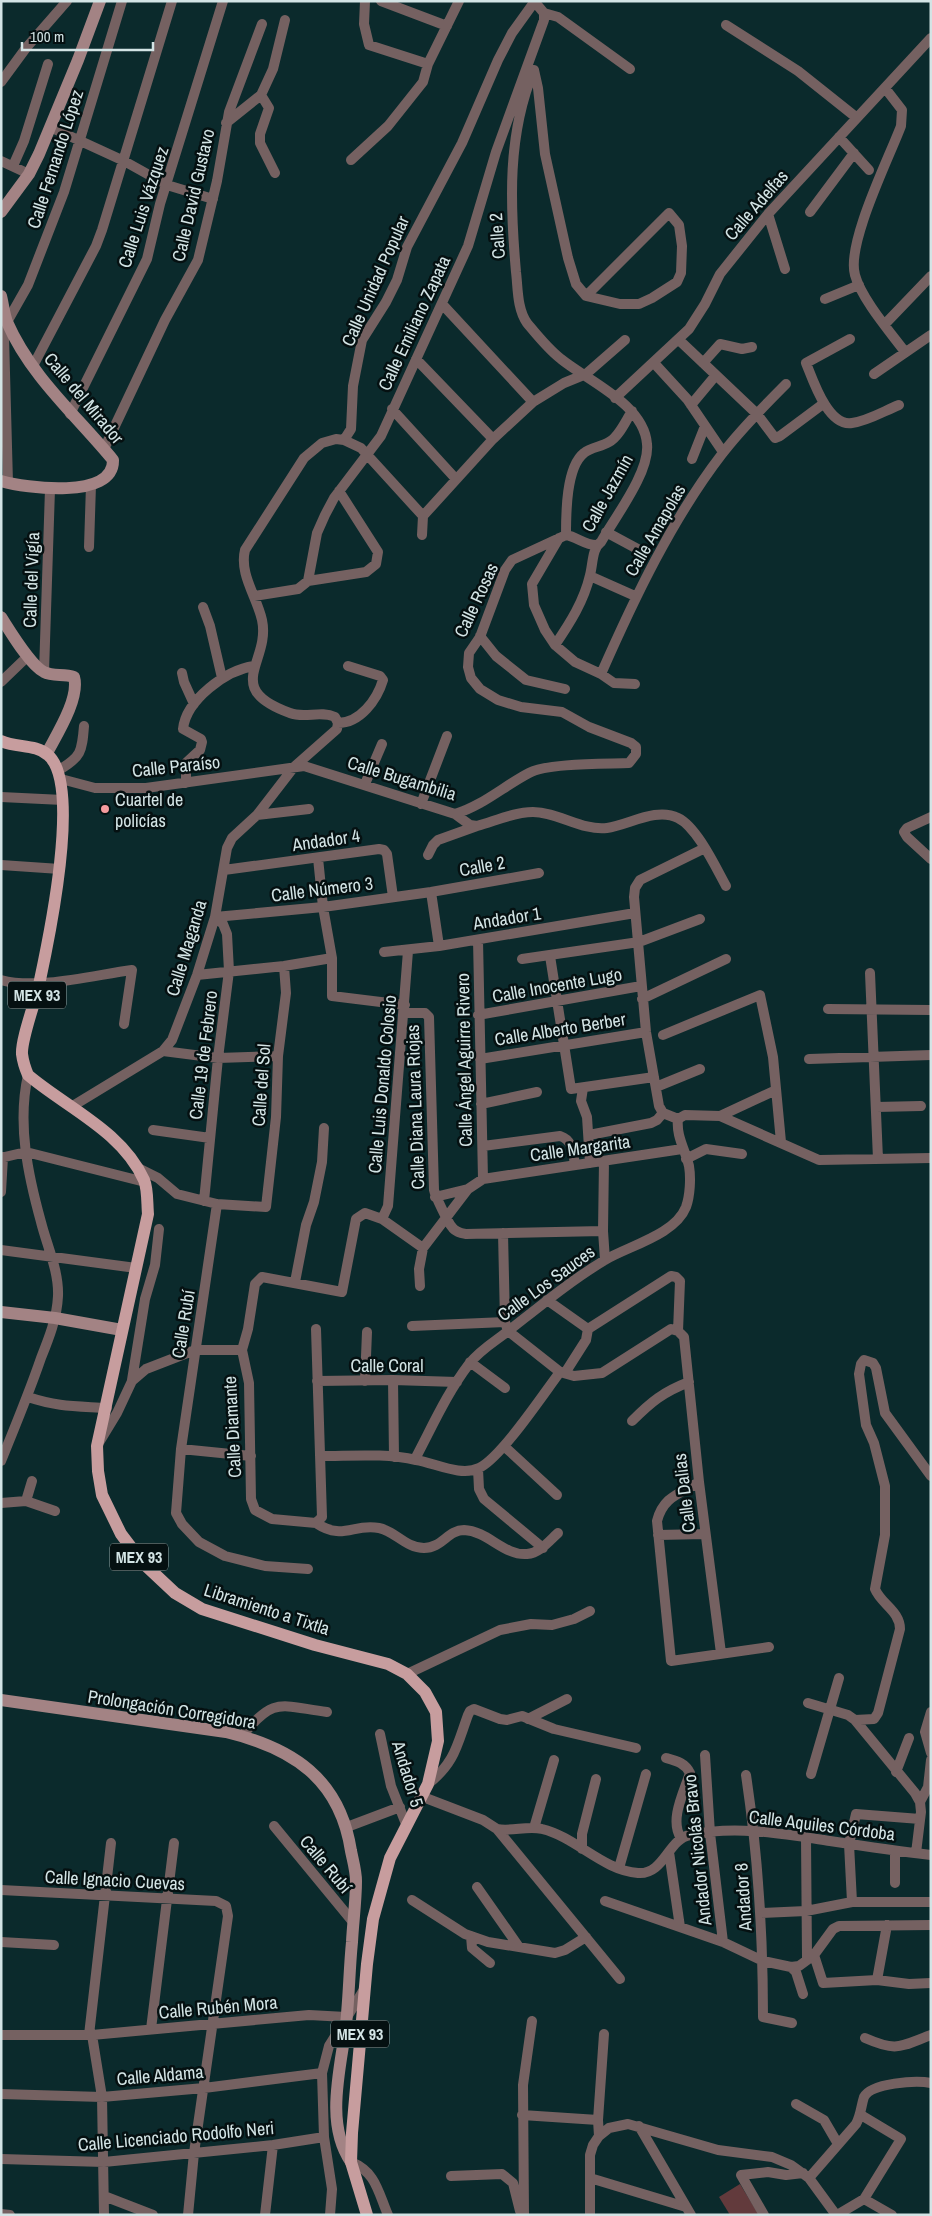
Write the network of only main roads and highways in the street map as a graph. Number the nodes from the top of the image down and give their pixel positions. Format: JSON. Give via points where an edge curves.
{"nodes":[{"id":1,"x":1,"y":741,"type":"edge"},
{"id":2,"x":368,"y":2215,"type":"edge"}],
"edges":[{"from":1,"to":2,"type":"main road","name":"Libramiento a Tixtla","number":"MEX 93","via":[[47,753],[60,774],[63,800],[60,869],[40,983],[22,1051],[28,1076],[99,1127],[130,1155],[145,1182],[148,1214],[97,1446],[102,1495],[121,1534],[143,1563],[174,1593],[202,1609],[388,1664],[407,1674],[426,1692],[436,1712],[438,1740],[428,1784],[390,1858],[375,1905],[351,2162]]}]}
